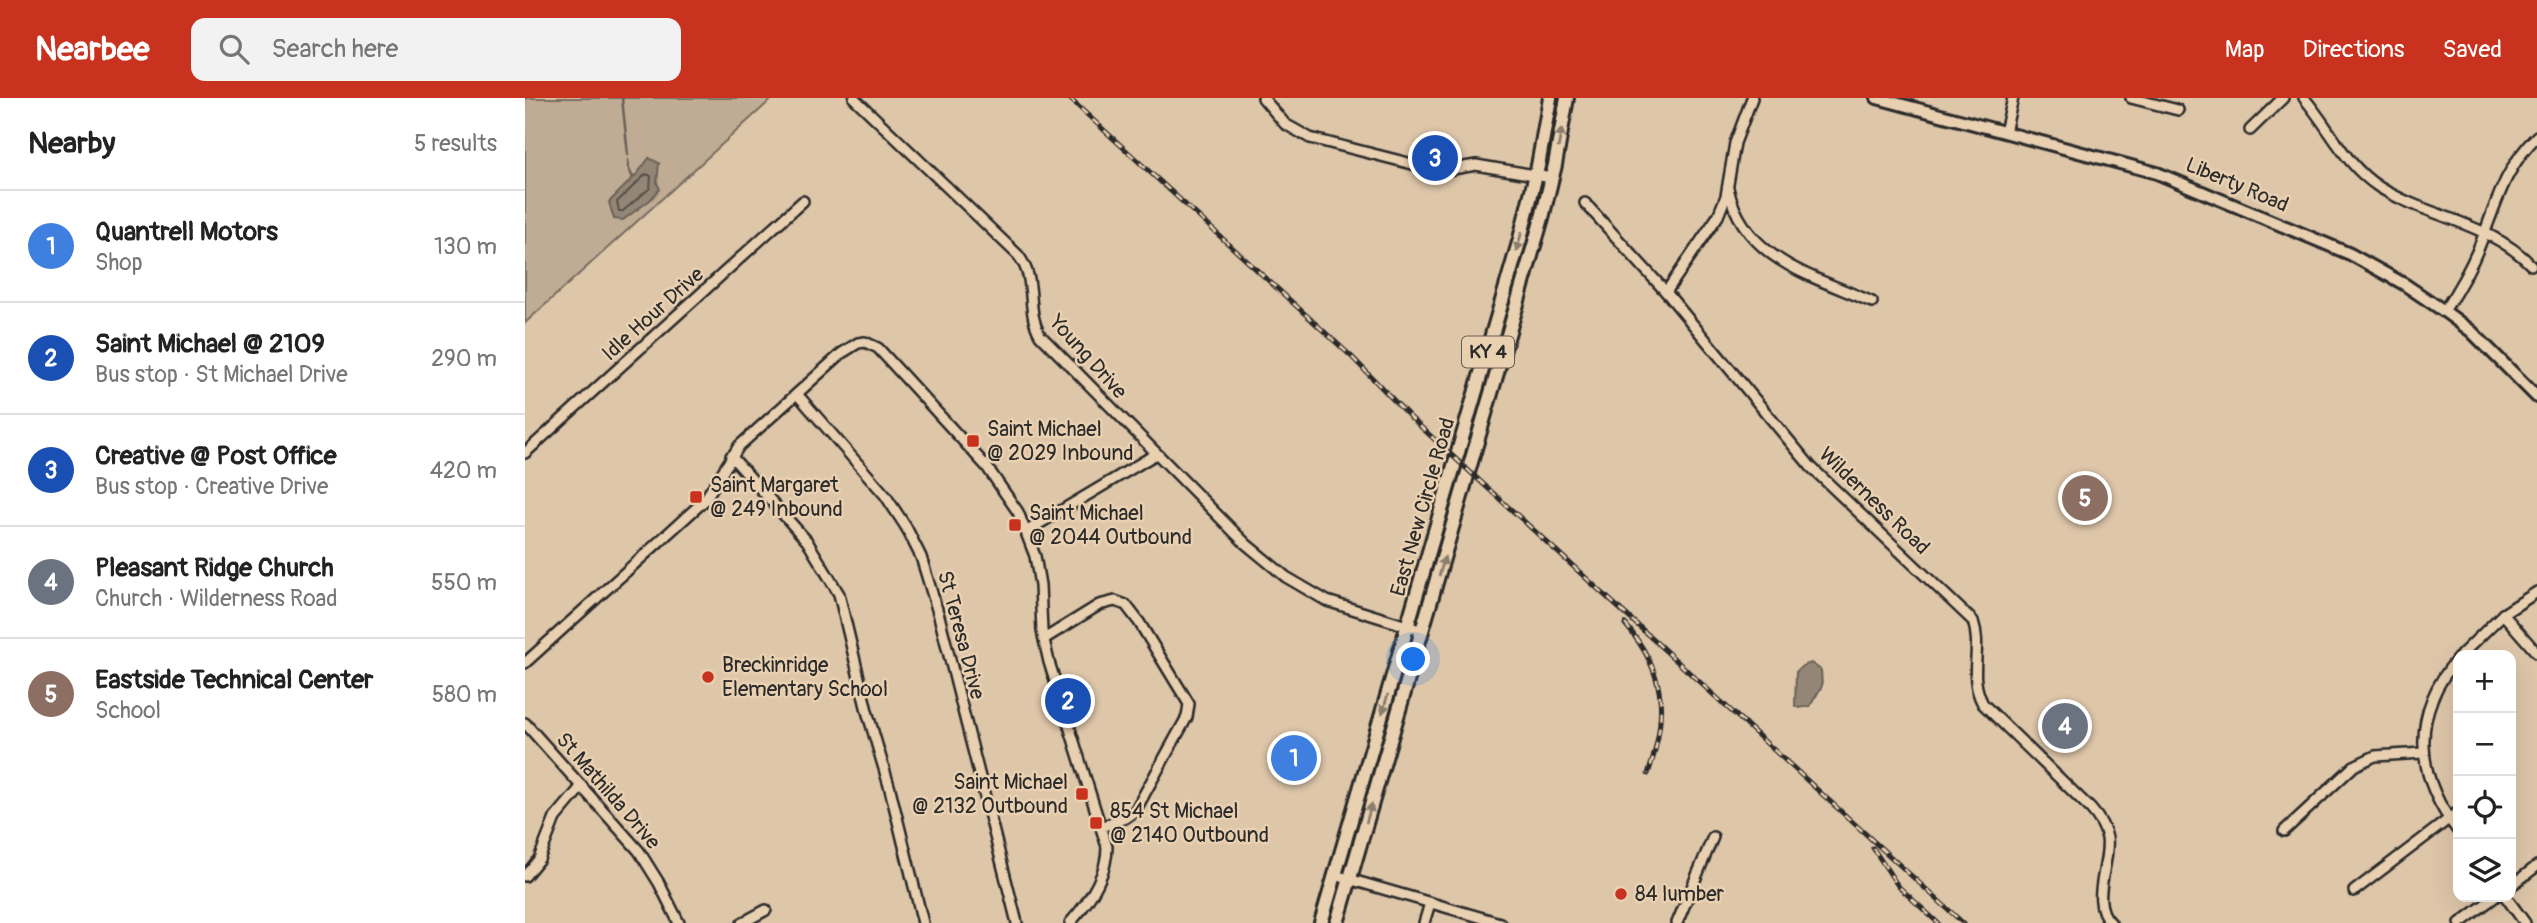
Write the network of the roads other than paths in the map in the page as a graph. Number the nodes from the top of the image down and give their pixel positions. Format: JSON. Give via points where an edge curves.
{"nodes":[{"id":1,"x":854,"y":98,"type":"edge"},
{"id":2,"x":1263,"y":98,"type":"edge"},
{"id":3,"x":1550,"y":98,"type":"edge"},
{"id":4,"x":1567,"y":98,"type":"edge"},
{"id":5,"x":1752,"y":98,"type":"edge"},
{"id":6,"x":1877,"y":98,"type":"edge"},
{"id":7,"x":2013,"y":98,"type":"edge"},
{"id":8,"x":2131,"y":98,"type":"edge"},
{"id":9,"x":2283,"y":98,"type":"edge"},
{"id":10,"x":2304,"y":98,"type":"edge"},
{"id":11,"x":2178,"y":110,"type":"dead end"},
{"id":12,"x":2250,"y":130,"type":"dead end"},
{"id":13,"x":2005,"y":132,"type":"junction"},
{"id":14,"x":2537,"y":136,"type":"edge"},
{"id":15,"x":1535,"y":176,"type":"junction"},
{"id":16,"x":1552,"y":178,"type":"junction"},
{"id":17,"x":1728,"y":186,"type":"junction"},
{"id":18,"x":803,"y":201,"type":"dead end"},
{"id":19,"x":1585,"y":203,"type":"dead end"},
{"id":20,"x":2484,"y":234,"type":"junction"},
{"id":21,"x":2531,"y":265,"type":"dead end"},
{"id":22,"x":1666,"y":292,"type":"junction"},
{"id":23,"x":1872,"y":302,"type":"dead end"},
{"id":24,"x":2444,"y":310,"type":"junction"},
{"id":25,"x":796,"y":394,"type":"junction"},
{"id":26,"x":2537,"y":397,"type":"edge"},
{"id":27,"x":525,"y":453,"type":"edge"},
{"id":28,"x":1156,"y":454,"type":"junction"},
{"id":29,"x":731,"y":456,"type":"junction"},
{"id":30,"x":1027,"y":531,"type":"junction"},
{"id":31,"x":2537,"y":592,"type":"edge"},
{"id":32,"x":2503,"y":614,"type":"junction"},
{"id":33,"x":1408,"y":627,"type":"junction"},
{"id":34,"x":1423,"y":631,"type":"junction"},
{"id":35,"x":1044,"y":639,"type":"junction"},
{"id":36,"x":2467,"y":650,"type":"edge"},
{"id":37,"x":2537,"y":653,"type":"edge"},
{"id":38,"x":525,"y":663,"type":"edge"},
{"id":39,"x":2453,"y":666,"type":"edge"},
{"id":40,"x":525,"y":723,"type":"edge"},
{"id":41,"x":2423,"y":753,"type":"junction"},
{"id":42,"x":582,"y":786,"type":"junction"},
{"id":43,"x":2453,"y":816,"type":"edge"},
{"id":44,"x":2449,"y":819,"type":"junction"},
{"id":45,"x":2453,"y":824,"type":"edge"},
{"id":46,"x":1101,"y":827,"type":"junction"},
{"id":47,"x":2284,"y":831,"type":"dead end"},
{"id":48,"x":1713,"y":837,"type":"dead end"},
{"id":49,"x":2537,"y":866,"type":"edge"},
{"id":50,"x":1335,"y":874,"type":"junction"},
{"id":51,"x":525,"y":876,"type":"edge"},
{"id":52,"x":1350,"y":879,"type":"junction"},
{"id":53,"x":2516,"y":882,"type":"edge"},
{"id":54,"x":2354,"y":891,"type":"dead end"},
{"id":55,"x":2488,"y":902,"type":"edge"},
{"id":56,"x":2510,"y":902,"type":"edge"},
{"id":57,"x":1430,"y":903,"type":"junction"},
{"id":58,"x":766,"y":910,"type":"dead end"},
{"id":59,"x":679,"y":923,"type":"edge"},
{"id":60,"x":742,"y":923,"type":"edge"},
{"id":61,"x":923,"y":923,"type":"edge"},
{"id":62,"x":1017,"y":923,"type":"edge"},
{"id":63,"x":1070,"y":923,"type":"edge"},
{"id":64,"x":1321,"y":923,"type":"edge"},
{"id":65,"x":1337,"y":923,"type":"edge"},
{"id":66,"x":1424,"y":923,"type":"edge"},
{"id":67,"x":1500,"y":923,"type":"edge"},
{"id":68,"x":1677,"y":923,"type":"edge"},
{"id":69,"x":2111,"y":923,"type":"edge"},
{"id":70,"x":2460,"y":923,"type":"edge"},
{"id":71,"x":2525,"y":923,"type":"edge"}],
"edges":[{"from":1,"to":28,"type":"street","name":"Young Drive","via":[[1018,255],[1030,278],[1032,317],[1039,335]]},
{"from":2,"to":15,"type":"street","via":[[1285,124],[1310,138],[1432,169],[1476,165]]},
{"from":3,"to":15,"type":"highway","name":"East New Circle Road","number":"KY 4"},
{"from":16,"to":4,"type":"highway","name":"East New Circle Road","number":"KY 4","one_way":true},
{"from":5,"to":17,"type":"street","via":[[1735,144]]},
{"from":6,"to":13,"type":"main road","name":"Liberty Road"},
{"from":7,"to":13,"type":"street"},
{"from":8,"to":11,"type":"street"},
{"from":9,"to":12,"type":"street"},
{"from":10,"to":20,"type":"street","via":[[2348,160],[2372,182]]},
{"from":13,"to":24,"type":"main road","name":"Liberty Road","via":[[2178,181],[2350,254]]},
{"from":14,"to":20,"type":"street","via":[[2506,177]]},
{"from":15,"to":16,"type":"street"},
{"from":15,"to":33,"type":"highway","name":"East New Circle Road","number":"KY 4","one_way":true},
{"from":34,"to":16,"type":"highway","name":"East New Circle Road","number":"KY 4","one_way":true},
{"from":17,"to":22,"type":"street","via":[[1718,216]]},
{"from":17,"to":23,"type":"street","via":[[1745,227],[1776,260]]},
{"from":18,"to":27,"type":"street","name":"Idle Hour Drive"},
{"from":19,"to":22,"type":"street","name":"Wilderness Road"},
{"from":20,"to":21,"type":"street"},
{"from":20,"to":24,"type":"street","via":[[2466,277]]},
{"from":22,"to":69,"type":"street","name":"Wilderness Road","via":[[1811,467],[1973,621],[1974,680],[1983,704],[2091,809],[2104,829],[2107,852],[2102,907]]},
{"from":24,"to":26,"type":"main road","name":"Liberty Road"},
{"from":25,"to":29,"type":"street"},
{"from":25,"to":30,"type":"street","via":[[853,345],[865,342],[875,346],[993,474]]},
{"from":25,"to":62,"type":"street","name":"St Teresa Drive","via":[[885,495],[921,557]]},
{"from":28,"to":30,"type":"street"},
{"from":28,"to":33,"type":"street","name":"Young Drive","via":[[1246,544],[1286,577],[1327,601]]},
{"from":29,"to":38,"type":"street","via":[[704,501]]},
{"from":29,"to":61,"type":"street","via":[[801,532],[839,594]]},
{"from":30,"to":35,"type":"street","via":[[1038,571]]},
{"from":31,"to":32,"type":"street"},
{"from":32,"to":36,"type":"street"},
{"from":32,"to":37,"type":"street"},
{"from":33,"to":34,"type":"street","name":"Young Drive"},
{"from":33,"to":50,"type":"highway","name":"East New Circle Road","number":"KY 4","one_way":true},
{"from":52,"to":34,"type":"highway","name":"East New Circle Road","number":"KY 4","one_way":true},
{"from":35,"to":46,"type":"street"},
{"from":35,"to":46,"type":"street","via":[[1099,605],[1115,601],[1126,605],[1189,704],[1187,717],[1135,811]]},
{"from":39,"to":41,"type":"street","via":[[2431,702]]},
{"from":40,"to":42,"type":"street","name":"St Mathilda Drive"},
{"from":41,"to":44,"type":"street","via":[[2428,779]]},
{"from":41,"to":47,"type":"street","via":[[2375,756],[2354,766]]},
{"from":42,"to":51,"type":"street","via":[[560,810],[539,859]]},
{"from":42,"to":59,"type":"street","name":"St Mathilda Drive","via":[[639,851]]},
{"from":43,"to":44,"type":"street"},
{"from":44,"to":45,"type":"street"},
{"from":44,"to":54,"type":"street"},
{"from":46,"to":63,"type":"street","via":[[1107,847],[1104,869]]},
{"from":48,"to":68,"type":"street"},
{"from":49,"to":53,"type":"street"},
{"from":50,"to":52,"type":"street"},
{"from":50,"to":64,"type":"highway","name":"East New Circle Road","number":"KY 4"},
{"from":52,"to":57,"type":"street"},
{"from":52,"to":65,"type":"highway","name":"East New Circle Road","number":"KY 4"},
{"from":55,"to":70,"type":"street"},
{"from":56,"to":71,"type":"street"},
{"from":57,"to":66,"type":"street"},
{"from":57,"to":67,"type":"street"},
{"from":58,"to":60,"type":"street"}]}
